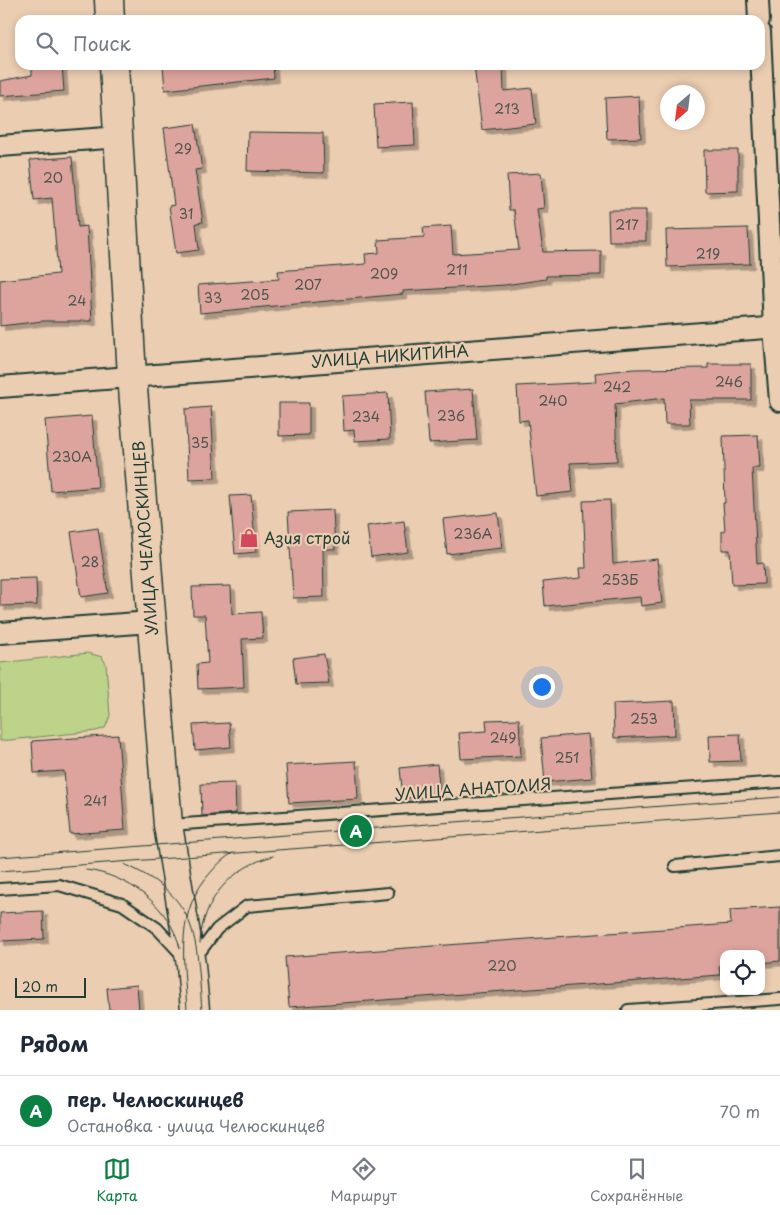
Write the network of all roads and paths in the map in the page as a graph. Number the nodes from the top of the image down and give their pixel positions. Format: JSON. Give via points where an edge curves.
{"nodes":[{"id":1,"x":109,"y":0,"type":"edge"},
{"id":2,"x":758,"y":0,"type":"edge"},
{"id":3,"x":110,"y":15,"type":"edge"},
{"id":4,"x":759,"y":15,"type":"edge"},
{"id":5,"x":765,"y":54,"type":"edge"},
{"id":6,"x":114,"y":70,"type":"edge"},
{"id":7,"x":772,"y":86,"type":"edge"},
{"id":8,"x":120,"y":137,"type":"junction"},
{"id":9,"x":0,"y":146,"type":"edge"},
{"id":10,"x":777,"y":328,"type":"edge"},
{"id":11,"x":132,"y":376,"type":"junction"},
{"id":12,"x":0,"y":387,"type":"edge"},
{"id":13,"x":780,"y":400,"type":"edge"},
{"id":14,"x":151,"y":622,"type":"junction"},
{"id":15,"x":0,"y":633,"type":"edge"},
{"id":16,"x":780,"y":782,"type":"edge"},
{"id":17,"x":168,"y":825,"type":"junction"},
{"id":18,"x":780,"y":856,"type":"edge"},
{"id":19,"x":675,"y":866,"type":"dead end"},
{"id":20,"x":0,"y":889,"type":"edge"},
{"id":21,"x":388,"y":893,"type":"dead end"},
{"id":22,"x":191,"y":964,"type":"junction"},
{"id":23,"x":780,"y":999,"type":"edge"},
{"id":24,"x":195,"y":1010,"type":"edge"},
{"id":25,"x":628,"y":1010,"type":"edge"}],
"edges":[{"from":1,"to":3,"type":"main road"},
{"from":2,"to":4,"type":"street"},
{"from":5,"to":7,"type":"street"},
{"from":6,"to":8,"type":"main road","name":"УЛИЦА ЧЕЛЮСКИНЦЕВ"},
{"from":7,"to":10,"type":"street"},
{"from":8,"to":9,"type":"street"},
{"from":8,"to":11,"type":"main road","name":"УЛИЦА ЧЕЛЮСКИНЦЕВ"},
{"from":10,"to":11,"type":"street","name":"УЛИЦА НИКИТИНА"},
{"from":10,"to":13,"type":"street"},
{"from":11,"to":12,"type":"street","name":"УЛИЦА НИКИТИНА"},
{"from":11,"to":14,"type":"main road","name":"УЛИЦА ЧЕЛЮСКИНЦЕВ"},
{"from":14,"to":15,"type":"street"},
{"from":14,"to":17,"type":"main road","name":"УЛИЦА ЧЕЛЮСКИНЦЕВ"},
{"from":16,"to":17,"type":"lane","name":"УЛИЦА АНАТОЛИЯ"},
{"from":17,"to":22,"type":"main road","name":"УЛИЦА ЧЕЛЮСКИНЦЕВ"},
{"from":18,"to":19,"type":"lane"},
{"from":20,"to":22,"type":"lane","via":[[59,885],[122,904],[157,928]]},
{"from":21,"to":22,"type":"lane","via":[[247,906],[217,930]]},
{"from":22,"to":24,"type":"main road","name":"УЛИЦА ЧЕЛЮСКИНЦЕВ"},
{"from":23,"to":25,"type":"lane"}]}
